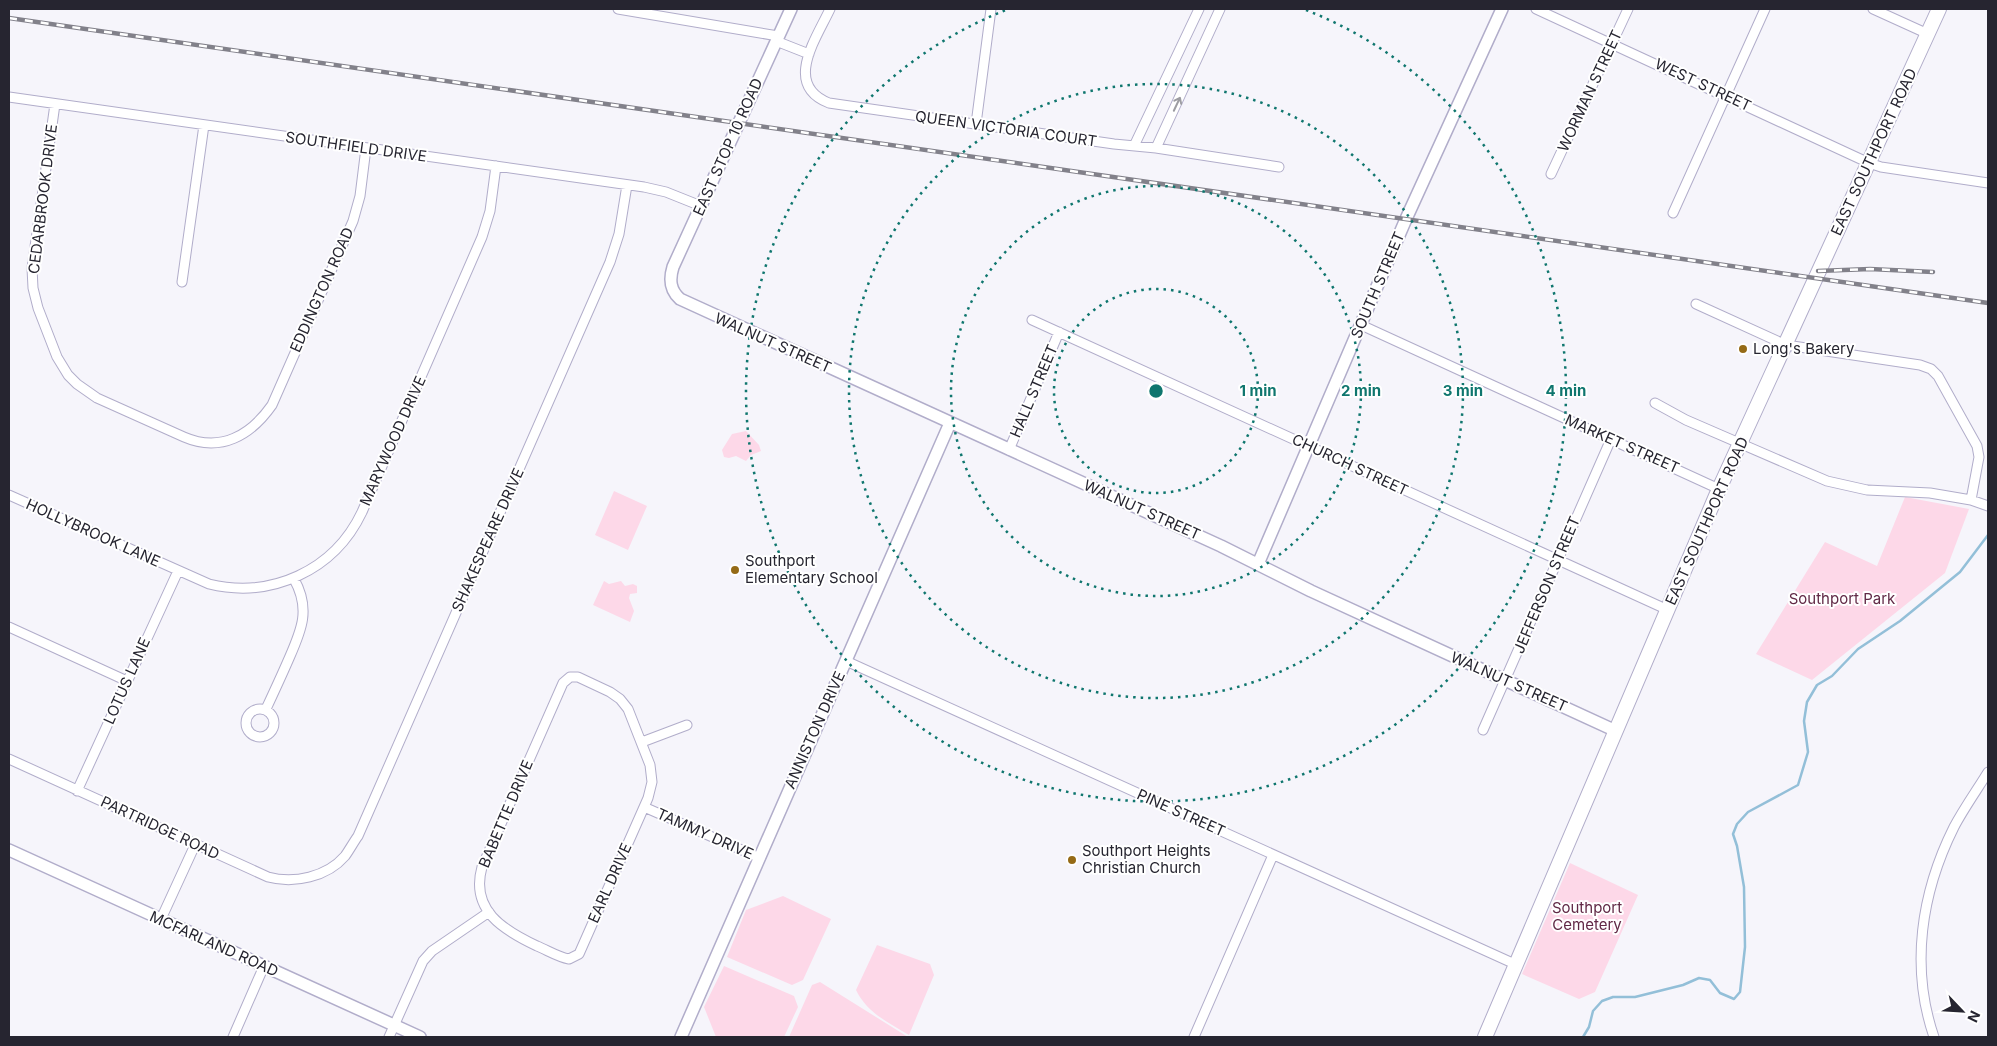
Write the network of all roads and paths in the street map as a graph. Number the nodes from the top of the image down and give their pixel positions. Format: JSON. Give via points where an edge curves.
{"nodes":[{"id":1,"x":618,"y":9,"type":"edge"},
{"id":2,"x":791,"y":9,"type":"edge"},
{"id":3,"x":830,"y":9,"type":"edge"},
{"id":4,"x":991,"y":9,"type":"edge"},
{"id":5,"x":1199,"y":9,"type":"edge"},
{"id":6,"x":1220,"y":9,"type":"edge"},
{"id":7,"x":1502,"y":9,"type":"edge"},
{"id":8,"x":1536,"y":9,"type":"edge"},
{"id":9,"x":1628,"y":9,"type":"edge"},
{"id":10,"x":1765,"y":9,"type":"edge"},
{"id":11,"x":1872,"y":9,"type":"edge"},
{"id":12,"x":1939,"y":9,"type":"edge"},
{"id":13,"x":1928,"y":34,"type":"junction"},
{"id":14,"x":777,"y":38,"type":"junction"},
{"id":15,"x":1612,"y":43,"type":"junction"},
{"id":16,"x":809,"y":54,"type":"junction"},
{"id":17,"x":1726,"y":96,"type":"junction"},
{"id":18,"x":9,"y":97,"type":"edge"},
{"id":19,"x":55,"y":104,"type":"junction"},
{"id":20,"x":976,"y":124,"type":"junction"},
{"id":21,"x":204,"y":126,"type":"junction"},
{"id":22,"x":1134,"y":146,"type":"junction"},
{"id":23,"x":366,"y":148,"type":"junction"},
{"id":24,"x":1156,"y":148,"type":"junction"},
{"id":25,"x":1869,"y":163,"type":"junction"},
{"id":26,"x":496,"y":166,"type":"junction"},
{"id":27,"x":1278,"y":167,"type":"dead end"},
{"id":28,"x":1551,"y":174,"type":"dead end"},
{"id":29,"x":1988,"y":184,"type":"edge"},
{"id":30,"x":628,"y":185,"type":"junction"},
{"id":31,"x":702,"y":206,"type":"junction"},
{"id":32,"x":1673,"y":212,"type":"dead end"},
{"id":33,"x":182,"y":282,"type":"dead end"},
{"id":34,"x":672,"y":287,"type":"joint"},
{"id":35,"x":1696,"y":304,"type":"dead end"},
{"id":36,"x":1032,"y":320,"type":"dead end"},
{"id":37,"x":1361,"y":325,"type":"junction"},
{"id":38,"x":1060,"y":332,"type":"junction"},
{"id":39,"x":1786,"y":345,"type":"junction"},
{"id":40,"x":1654,"y":403,"type":"dead end"},
{"id":41,"x":950,"y":423,"type":"junction"},
{"id":42,"x":257,"y":424,"type":"joint"},
{"id":43,"x":1610,"y":439,"type":"junction"},
{"id":44,"x":1740,"y":443,"type":"junction"},
{"id":45,"x":1309,"y":446,"type":"junction"},
{"id":46,"x":1009,"y":450,"type":"junction"},
{"id":47,"x":1720,"y":489,"type":"junction"},
{"id":48,"x":9,"y":495,"type":"edge"},
{"id":49,"x":1970,"y":500,"type":"junction"},
{"id":50,"x":1988,"y":506,"type":"edge"},
{"id":51,"x":1558,"y":560,"type":"junction"},
{"id":52,"x":1258,"y":564,"type":"junction"},
{"id":53,"x":178,"y":571,"type":"junction"},
{"id":54,"x":294,"y":579,"type":"junction"},
{"id":55,"x":1668,"y":610,"type":"junction"},
{"id":56,"x":9,"y":627,"type":"edge"},
{"id":57,"x":846,"y":661,"type":"junction"},
{"id":58,"x":568,"y":678,"type":"joint"},
{"id":59,"x":127,"y":681,"type":"junction"},
{"id":60,"x":1506,"y":681,"type":"junction"},
{"id":61,"x":266,"y":709,"type":"dead end"},
{"id":62,"x":687,"y":725,"type":"dead end"},
{"id":63,"x":1483,"y":730,"type":"dead end"},
{"id":64,"x":1616,"y":731,"type":"junction"},
{"id":65,"x":642,"y":742,"type":"junction"},
{"id":66,"x":9,"y":759,"type":"edge"},
{"id":67,"x":1988,"y":772,"type":"edge"},
{"id":68,"x":78,"y":791,"type":"junction"},
{"id":69,"x":644,"y":807,"type":"junction"},
{"id":70,"x":195,"y":845,"type":"junction"},
{"id":71,"x":9,"y":850,"type":"edge"},
{"id":72,"x":1273,"y":855,"type":"junction"},
{"id":73,"x":760,"y":858,"type":"junction"},
{"id":74,"x":314,"y":875,"type":"joint"},
{"id":75,"x":488,"y":912,"type":"junction"},
{"id":76,"x":161,"y":919,"type":"junction"},
{"id":77,"x":1517,"y":964,"type":"junction"},
{"id":78,"x":264,"y":966,"type":"junction"},
{"id":79,"x":394,"y":1026,"type":"junction"},
{"id":80,"x":233,"y":1037,"type":"edge"},
{"id":81,"x":389,"y":1037,"type":"edge"},
{"id":82,"x":420,"y":1037,"type":"edge"},
{"id":83,"x":681,"y":1037,"type":"edge"},
{"id":84,"x":1194,"y":1037,"type":"edge"},
{"id":85,"x":1485,"y":1037,"type":"edge"},
{"id":86,"x":1934,"y":1037,"type":"edge"}],
"edges":[{"from":1,"to":14,"type":"street"},
{"from":2,"to":14,"type":"street","name":"EAST STOP 10 ROAD"},
{"from":3,"to":16,"type":"street","name":"QUEEN VICTORIA COURT"},
{"from":4,"to":20,"type":"street"},
{"from":5,"to":22,"type":"street"},
{"from":24,"to":6,"type":"street","one_way":true},
{"from":7,"to":37,"type":"street","name":"SOUTH STREET"},
{"from":8,"to":15,"type":"street","name":"WEST STREET"},
{"from":9,"to":15,"type":"street","name":"WORMAN STREET"},
{"from":10,"to":17,"type":"street"},
{"from":11,"to":13,"type":"street"},
{"from":12,"to":13,"type":"main road","name":"EAST SOUTHPORT ROAD"},
{"from":13,"to":25,"type":"main road","name":"EAST SOUTHPORT ROAD"},
{"from":14,"to":16,"type":"street"},
{"from":14,"to":31,"type":"street","name":"EAST STOP 10 ROAD"},
{"from":15,"to":17,"type":"street","name":"WEST STREET"},
{"from":15,"to":28,"type":"street","name":"WORMAN STREET"},
{"from":16,"to":20,"type":"street","name":"QUEEN VICTORIA COURT","via":[[804,68],[805,78],[811,91],[824,101]]},
{"from":17,"to":25,"type":"street","name":"WEST STREET"},
{"from":17,"to":32,"type":"street"},
{"from":18,"to":19,"type":"street","name":"SOUTHFIELD DRIVE"},
{"from":19,"to":21,"type":"street","name":"SOUTHFIELD DRIVE"},
{"from":19,"to":42,"type":"street","name":"CEDARBROOK DRIVE","via":[[32,268],[35,300],[61,364],[73,381],[90,394],[192,440],[222,442]]},
{"from":20,"to":22,"type":"street","name":"QUEEN VICTORIA COURT"},
{"from":21,"to":23,"type":"street","name":"SOUTHFIELD DRIVE"},
{"from":21,"to":33,"type":"street"},
{"from":22,"to":24,"type":"street","name":"QUEEN VICTORIA COURT"},
{"from":23,"to":26,"type":"street","name":"SOUTHFIELD DRIVE"},
{"from":23,"to":42,"type":"street","name":"EDDINGTON ROAD","via":[[360,196],[350,229],[273,402]]},
{"from":24,"to":27,"type":"street","name":"QUEEN VICTORIA COURT"},
{"from":25,"to":29,"type":"street","name":"WEST STREET"},
{"from":25,"to":39,"type":"main road","name":"EAST SOUTHPORT ROAD"},
{"from":26,"to":30,"type":"street","name":"SOUTHFIELD DRIVE"},
{"from":26,"to":54,"type":"street","name":"MARYWOOD DRIVE","via":[[482,236],[358,520],[329,556]]},
{"from":30,"to":31,"type":"street","name":"SOUTHFIELD DRIVE","via":[[666,192]]},
{"from":30,"to":74,"type":"street","name":"SHAKESPEARE DRIVE","via":[[610,262],[358,836],[342,858]]},
{"from":31,"to":34,"type":"street","name":"EAST STOP 10 ROAD","via":[[673,267]]},
{"from":34,"to":41,"type":"street","name":"WALNUT STREET","via":[[676,296],[685,302]]},
{"from":35,"to":39,"type":"street"},
{"from":36,"to":38,"type":"street","name":"CHURCH STREET"},
{"from":37,"to":43,"type":"street","name":"MARKET STREET"},
{"from":37,"to":45,"type":"street","name":"SOUTH STREET"},
{"from":38,"to":45,"type":"street","name":"CHURCH STREET"},
{"from":38,"to":46,"type":"street","name":"HALL STREET"},
{"from":39,"to":44,"type":"main road","name":"EAST SOUTHPORT ROAD"},
{"from":39,"to":49,"type":"street","via":[[1928,367],[1938,376],[1976,444],[1979,457]]},
{"from":40,"to":44,"type":"street"},
{"from":41,"to":46,"type":"street","name":"WALNUT STREET"},
{"from":41,"to":57,"type":"street","name":"ANNISTON DRIVE"},
{"from":43,"to":47,"type":"street","name":"MARKET STREET"},
{"from":43,"to":51,"type":"street","name":"JEFFERSON STREET"},
{"from":44,"to":47,"type":"main road","name":"EAST SOUTHPORT ROAD"},
{"from":44,"to":49,"type":"street","via":[[1843,485]]},
{"from":45,"to":51,"type":"street","name":"CHURCH STREET"},
{"from":45,"to":52,"type":"street","name":"SOUTH STREET"},
{"from":46,"to":52,"type":"street","name":"WALNUT STREET"},
{"from":47,"to":55,"type":"main road","name":"EAST SOUTHPORT ROAD"},
{"from":48,"to":53,"type":"street","name":"HOLLYBROOK LANE"},
{"from":49,"to":50,"type":"street"},
{"from":51,"to":55,"type":"street","name":"CHURCH STREET"},
{"from":51,"to":60,"type":"street","name":"JEFFERSON STREET"},
{"from":52,"to":60,"type":"street","name":"WALNUT STREET"},
{"from":53,"to":54,"type":"street","name":"MARYWOOD DRIVE","via":[[209,584],[232,588],[263,588]]},
{"from":53,"to":59,"type":"street","name":"LOTUS LANE"},
{"from":54,"to":61,"type":"street","via":[[303,605],[301,632]]},
{"from":55,"to":64,"type":"main road","name":"EAST SOUTHPORT ROAD"},
{"from":56,"to":59,"type":"street"},
{"from":57,"to":72,"type":"street","name":"PINE STREET"},
{"from":57,"to":73,"type":"street","name":"ANNISTON DRIVE"},
{"from":58,"to":65,"type":"street","name":"TAMMY DRIVE","via":[[578,677],[617,696],[630,712]]},
{"from":58,"to":75,"type":"street","name":"BABETTE DRIVE","via":[[482,866],[479,887]]},
{"from":59,"to":68,"type":"street","name":"LOTUS LANE"},
{"from":60,"to":63,"type":"street","name":"JEFFERSON STREET"},
{"from":60,"to":64,"type":"street","name":"WALNUT STREET"},
{"from":62,"to":65,"type":"street"},
{"from":64,"to":77,"type":"main road","name":"EAST SOUTHPORT ROAD"},
{"from":65,"to":69,"type":"street","name":"TAMMY DRIVE","via":[[651,773],[651,786]]},
{"from":66,"to":68,"type":"street","name":"PARTRIDGE ROAD"},
{"from":67,"to":86,"type":"street","via":[[1949,839],[1936,868],[1927,902],[1921,977]]},
{"from":68,"to":70,"type":"street","name":"PARTRIDGE ROAD"},
{"from":69,"to":73,"type":"street","name":"TAMMY DRIVE"},
{"from":69,"to":75,"type":"street","name":"EARL DRIVE","via":[[579,954],[574,958],[565,958],[514,935]]},
{"from":70,"to":74,"type":"street","name":"PARTRIDGE ROAD","via":[[268,877],[295,880]]},
{"from":70,"to":76,"type":"street"},
{"from":71,"to":76,"type":"street","name":"MCFARLAND ROAD"},
{"from":72,"to":77,"type":"street","name":"PINE STREET"},
{"from":72,"to":84,"type":"street"},
{"from":73,"to":83,"type":"street","name":"ANNISTON DRIVE"},
{"from":75,"to":79,"type":"street","via":[[432,951],[423,961]]},
{"from":76,"to":78,"type":"street","name":"MCFARLAND ROAD"},
{"from":77,"to":85,"type":"main road","name":"EAST SOUTHPORT ROAD"},
{"from":78,"to":79,"type":"street","name":"MCFARLAND ROAD"},
{"from":78,"to":80,"type":"street"},
{"from":79,"to":81,"type":"street"},
{"from":79,"to":82,"type":"street","name":"MCFARLAND ROAD"}]}
